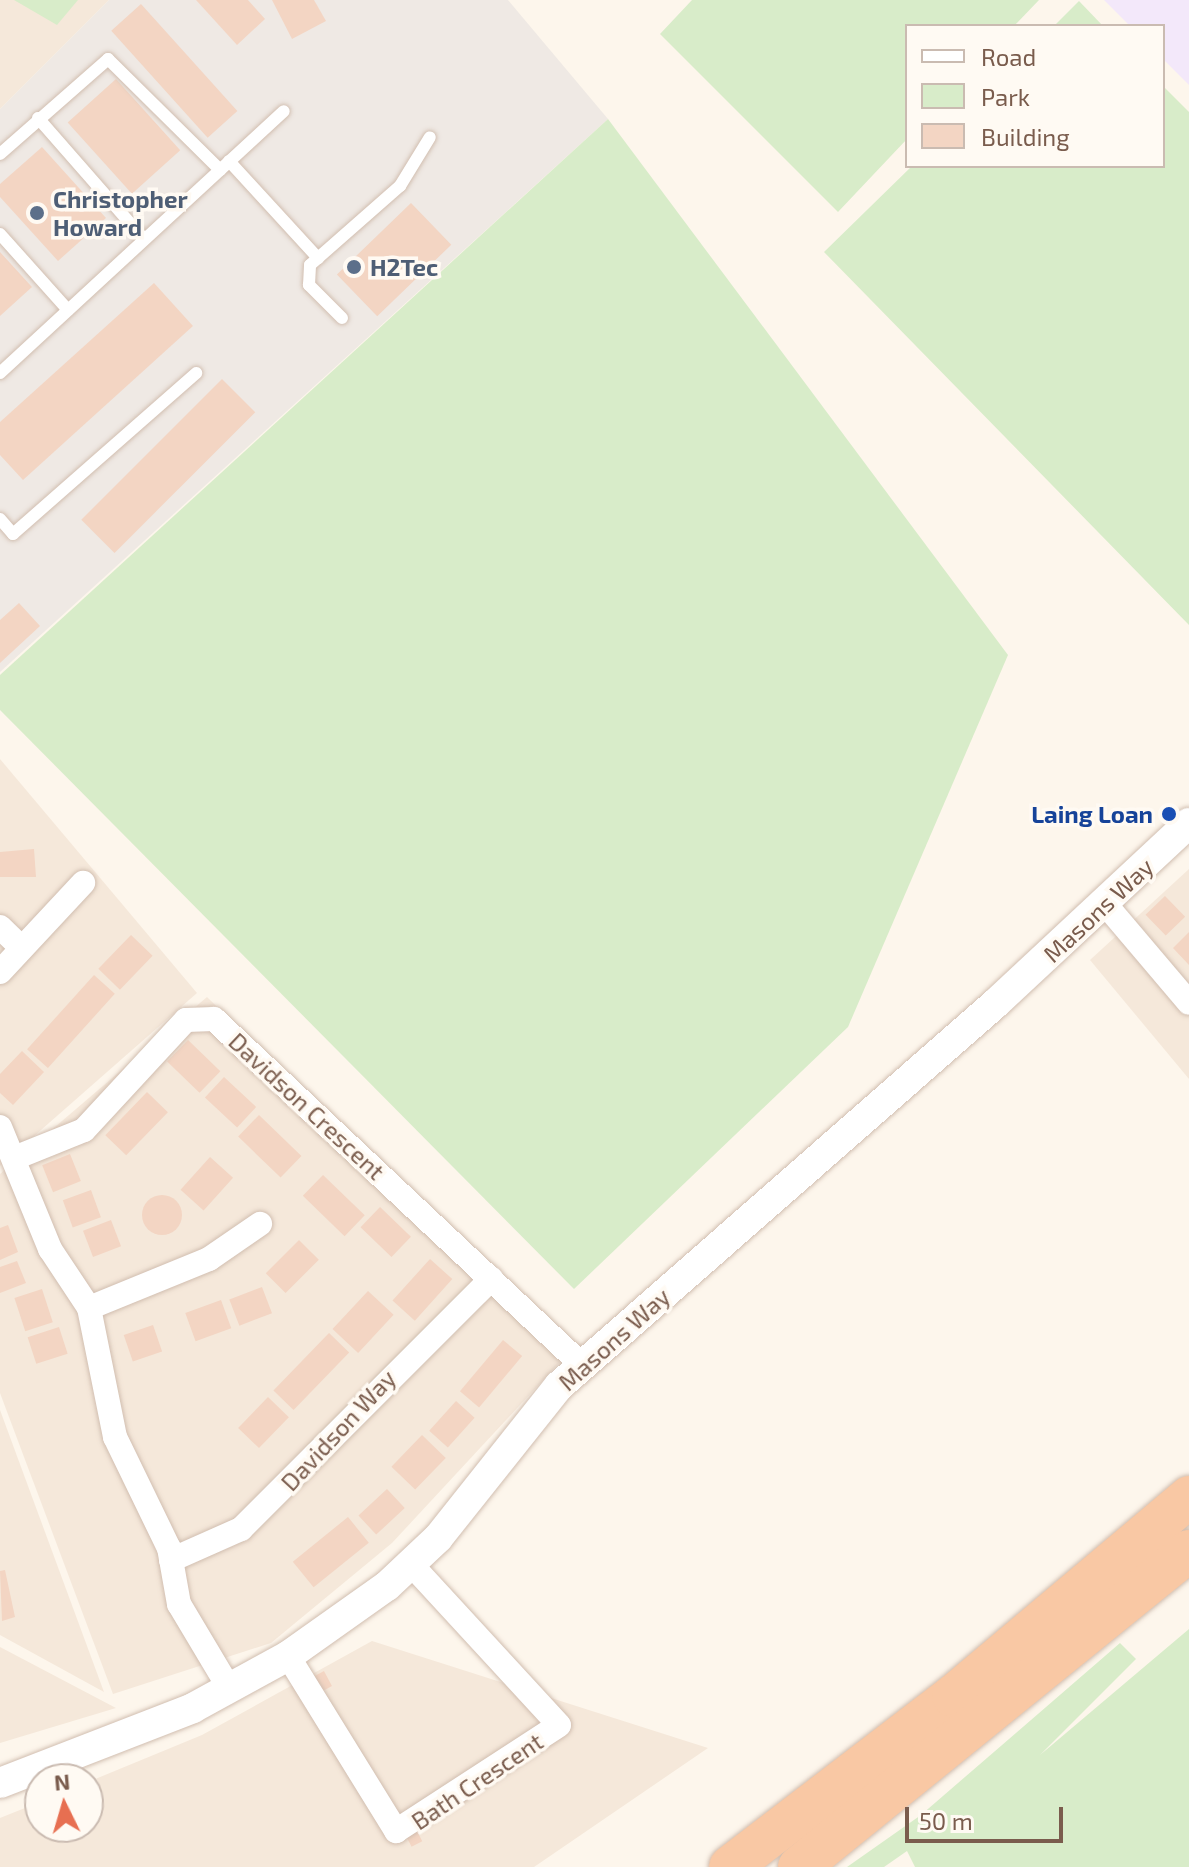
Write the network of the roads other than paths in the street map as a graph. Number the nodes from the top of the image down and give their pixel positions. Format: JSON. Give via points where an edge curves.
{"nodes":[{"id":1,"x":284,"y":111,"type":"dead end"},
{"id":2,"x":38,"y":118,"type":"junction"},
{"id":3,"x":430,"y":137,"type":"dead end"},
{"id":4,"x":0,"y":154,"type":"edge"},
{"id":5,"x":224,"y":166,"type":"junction"},
{"id":6,"x":0,"y":234,"type":"edge"},
{"id":7,"x":144,"y":239,"type":"junction"},
{"id":8,"x":318,"y":258,"type":"junction"},
{"id":9,"x":68,"y":310,"type":"junction"},
{"id":10,"x":342,"y":318,"type":"dead end"},
{"id":11,"x":0,"y":373,"type":"edge"},
{"id":12,"x":196,"y":373,"type":"dead end"},
{"id":13,"x":0,"y":519,"type":"edge"},
{"id":14,"x":1189,"y":823,"type":"edge"},
{"id":15,"x":83,"y":883,"type":"dead end"},
{"id":16,"x":1106,"y":905,"type":"junction"},
{"id":17,"x":0,"y":927,"type":"edge"},
{"id":18,"x":22,"y":948,"type":"junction"},
{"id":19,"x":0,"y":972,"type":"edge"},
{"id":20,"x":1189,"y":1003,"type":"edge"},
{"id":21,"x":0,"y":1127,"type":"edge"},
{"id":22,"x":17,"y":1157,"type":"junction"},
{"id":23,"x":260,"y":1224,"type":"dead end"},
{"id":24,"x":491,"y":1279,"type":"junction"},
{"id":25,"x":89,"y":1308,"type":"junction"},
{"id":26,"x":582,"y":1365,"type":"junction"},
{"id":27,"x":1189,"y":1497,"type":"edge"},
{"id":28,"x":1189,"y":1551,"type":"edge"},
{"id":29,"x":171,"y":1560,"type":"junction"},
{"id":30,"x":412,"y":1565,"type":"junction"},
{"id":31,"x":288,"y":1656,"type":"junction"},
{"id":32,"x":229,"y":1688,"type":"junction"},
{"id":33,"x":0,"y":1783,"type":"edge"},
{"id":34,"x":730,"y":1867,"type":"edge"},
{"id":35,"x":799,"y":1867,"type":"edge"}],
"edges":[{"from":1,"to":5,"type":"lane"},
{"from":2,"to":4,"type":"lane"},
{"from":2,"to":5,"type":"lane","via":[[108,59]]},
{"from":2,"to":7,"type":"lane"},
{"from":3,"to":8,"type":"lane","via":[[400,186]]},
{"from":5,"to":7,"type":"lane"},
{"from":5,"to":8,"type":"lane"},
{"from":6,"to":9,"type":"lane"},
{"from":7,"to":9,"type":"lane"},
{"from":8,"to":10,"type":"lane","via":[[309,285]]},
{"from":9,"to":11,"type":"lane"},
{"from":12,"to":13,"type":"lane","via":[[13,534]]},
{"from":14,"to":16,"type":"street","name":"Masons Way"},
{"from":15,"to":18,"type":"street"},
{"from":16,"to":20,"type":"street"},
{"from":16,"to":26,"type":"street","name":"Masons Way"},
{"from":17,"to":18,"type":"street"},
{"from":18,"to":19,"type":"street"},
{"from":21,"to":22,"type":"street"},
{"from":22,"to":24,"type":"street","name":"Davidson Crescent","via":[[84,1130],[186,1020],[214,1019]]},
{"from":22,"to":25,"type":"street","via":[[50,1249]]},
{"from":23,"to":25,"type":"street","via":[[209,1259]]},
{"from":24,"to":26,"type":"street","name":"Davidson Crescent"},
{"from":24,"to":29,"type":"street","name":"Davidson Way","via":[[407,1356],[241,1529]]},
{"from":25,"to":29,"type":"street","via":[[115,1437]]},
{"from":26,"to":30,"type":"street","name":"Masons Way"},
{"from":27,"to":34,"type":"highway","via":[[953,1696]]},
{"from":28,"to":35,"type":"highway"},
{"from":29,"to":32,"type":"street","via":[[179,1604]]},
{"from":30,"to":31,"type":"street","name":"Masons Way"},
{"from":30,"to":31,"type":"street","name":"Bath Crescent","via":[[559,1725],[403,1831],[386,1824]]},
{"from":31,"to":32,"type":"street","name":"Masons Way"},
{"from":32,"to":33,"type":"street","name":"Masons Way","via":[[121,1740]]}]}
